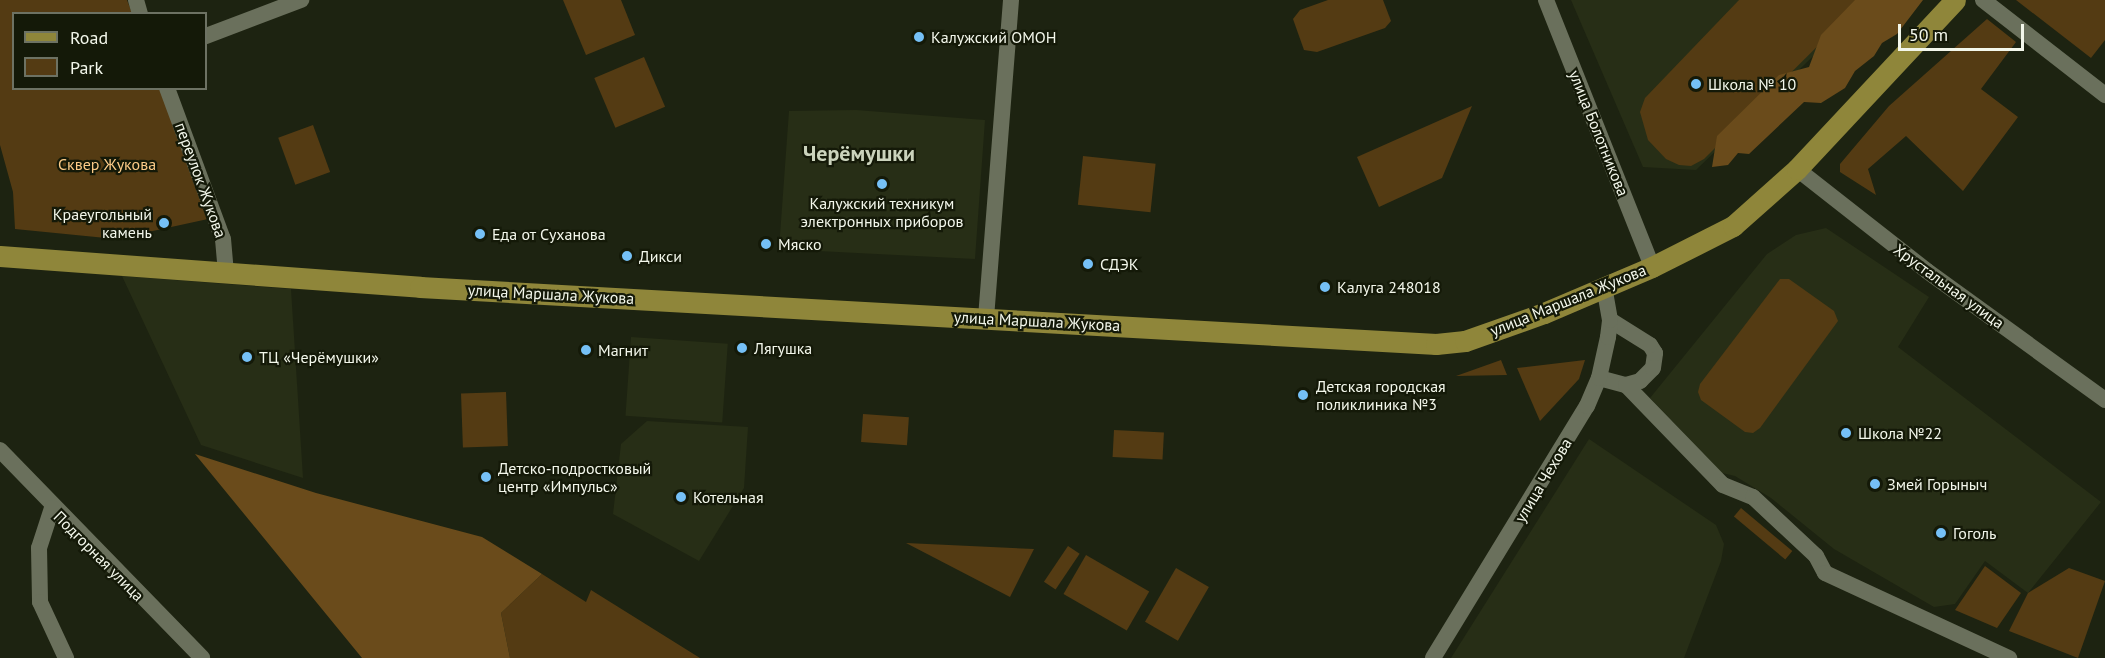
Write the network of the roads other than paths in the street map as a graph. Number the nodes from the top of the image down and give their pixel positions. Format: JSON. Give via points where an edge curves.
{"nodes":[{"id":1,"x":301,"y":0,"type":"edge"},
{"id":2,"x":1011,"y":0,"type":"edge"},
{"id":3,"x":1546,"y":0,"type":"edge"},
{"id":4,"x":1955,"y":0,"type":"edge"},
{"id":5,"x":1983,"y":0,"type":"edge"},
{"id":6,"x":207,"y":36,"type":"edge"},
{"id":7,"x":168,"y":90,"type":"edge"},
{"id":8,"x":2105,"y":95,"type":"edge"},
{"id":9,"x":1797,"y":169,"type":"junction"},
{"id":10,"x":0,"y":256,"type":"edge"},
{"id":11,"x":1652,"y":267,"type":"junction"},
{"id":12,"x":226,"y":272,"type":"junction"},
{"id":13,"x":1604,"y":287,"type":"junction"},
{"id":14,"x":986,"y":318,"type":"junction"},
{"id":15,"x":1611,"y":320,"type":"junction"},
{"id":16,"x":1599,"y":378,"type":"junction"},
{"id":17,"x":1626,"y":385,"type":"junction"},
{"id":18,"x":2105,"y":400,"type":"edge"},
{"id":19,"x":0,"y":450,"type":"edge"},
{"id":20,"x":52,"y":508,"type":"junction"},
{"id":21,"x":66,"y":658,"type":"edge"},
{"id":22,"x":202,"y":658,"type":"edge"},
{"id":23,"x":1433,"y":658,"type":"edge"},
{"id":24,"x":2009,"y":658,"type":"edge"}],
"edges":[{"from":1,"to":6,"type":"street"},
{"from":2,"to":14,"type":"street"},
{"from":3,"to":11,"type":"street","name":"улица Болотникова"},
{"from":4,"to":9,"type":"main road","name":"улица Маршала Жукова"},
{"from":5,"to":8,"type":"street"},
{"from":7,"to":12,"type":"street","name":"переулок Жукова","via":[[223,239]]},
{"from":9,"to":11,"type":"main road","name":"улица Маршала Жукова","via":[[1732,226]]},
{"from":9,"to":18,"type":"street","name":"Хрустальная улица","via":[[1927,271]]},
{"from":10,"to":12,"type":"main road","name":"улица Маршала Жукова"},
{"from":11,"to":13,"type":"main road","name":"улица Маршала Жукова"},
{"from":12,"to":14,"type":"main road","name":"улица Маршала Жукова","via":[[420,287]]},
{"from":13,"to":14,"type":"main road","name":"улица Маршала Жукова","via":[[1465,340],[1436,344]]},
{"from":13,"to":15,"type":"street","name":"улица Чехова"},
{"from":15,"to":16,"type":"street","name":"улица Чехова"},
{"from":15,"to":17,"type":"street","via":[[1640,336],[1655,353],[1653,368],[1640,381]]},
{"from":16,"to":17,"type":"street"},
{"from":16,"to":23,"type":"street","name":"улица Чехова","via":[[1515,528]]},
{"from":17,"to":24,"type":"street","via":[[1723,485],[1753,497],[1816,556],[1825,573]]},
{"from":19,"to":20,"type":"street","name":"Подгорная улица"},
{"from":20,"to":21,"type":"street","via":[[39,548],[40,602]]},
{"from":20,"to":22,"type":"street","name":"Подгорная улица"}]}
